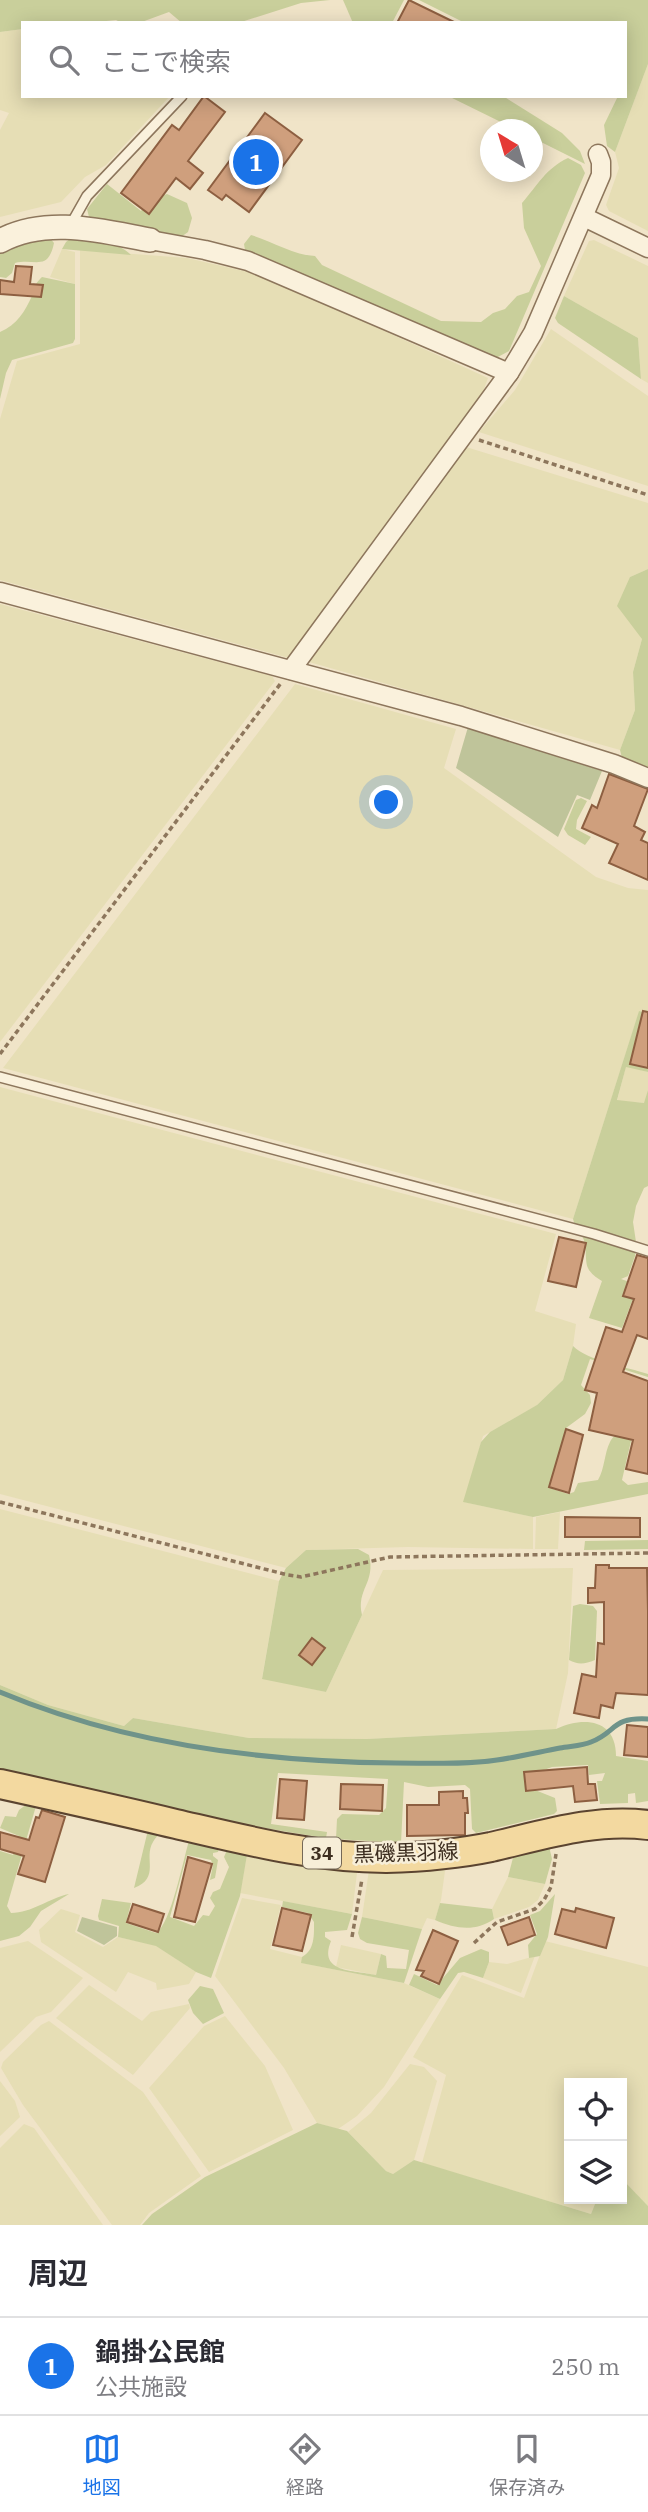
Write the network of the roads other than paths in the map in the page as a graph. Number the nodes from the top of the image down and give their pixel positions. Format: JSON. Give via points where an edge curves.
{"nodes":[{"id":1,"x":180,"y":98,"type":"edge"},
{"id":2,"x":598,"y":154,"type":"dead end"},
{"id":3,"x":584,"y":216,"type":"junction"},
{"id":4,"x":69,"y":227,"type":"junction"},
{"id":5,"x":150,"y":240,"type":"joint"},
{"id":6,"x":0,"y":241,"type":"edge"},
{"id":7,"x":648,"y":248,"type":"edge"},
{"id":8,"x":509,"y":373,"type":"junction"},
{"id":9,"x":0,"y":592,"type":"edge"},
{"id":10,"x":291,"y":670,"type":"junction"},
{"id":11,"x":648,"y":778,"type":"edge"},
{"id":12,"x":0,"y":1077,"type":"edge"},
{"id":13,"x":648,"y":1251,"type":"edge"},
{"id":14,"x":0,"y":1784,"type":"edge"},
{"id":15,"x":648,"y":1825,"type":"edge"}],
"edges":[{"from":1,"to":4,"type":"lane","via":[[87,196]]},
{"from":2,"to":3,"type":"street","via":[[601,175]]},
{"from":3,"to":7,"type":"street"},
{"from":3,"to":8,"type":"street","via":[[533,333]]},
{"from":4,"to":5,"type":"street"},
{"from":4,"to":6,"type":"street","via":[[29,230]]},
{"from":5,"to":8,"type":"street","via":[[248,261]]},
{"from":8,"to":10,"type":"street"},
{"from":9,"to":10,"type":"street"},
{"from":10,"to":11,"type":"street","via":[[461,716]]},
{"from":12,"to":13,"type":"lane"},
{"from":14,"to":15,"type":"main road","name":"黒磯黒羽線","number":"34","via":[[242,1840],[366,1857],[439,1855],[601,1824]]}]}
